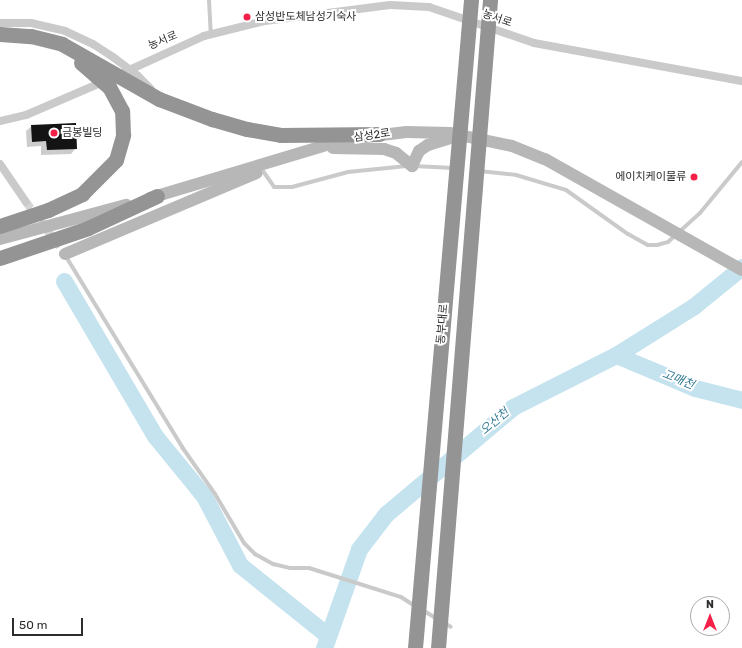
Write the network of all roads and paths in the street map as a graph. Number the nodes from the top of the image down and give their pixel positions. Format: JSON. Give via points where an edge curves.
{"nodes":[{"id":1,"x":209,"y":0,"type":"edge"},
{"id":2,"x":471,"y":0,"type":"edge"},
{"id":3,"x":490,"y":0,"type":"edge"},
{"id":4,"x":0,"y":23,"type":"edge"},
{"id":5,"x":0,"y":34,"type":"edge"},
{"id":6,"x":211,"y":34,"type":"junction"},
{"id":7,"x":0,"y":44,"type":"edge"},
{"id":8,"x":74,"y":54,"type":"junction"},
{"id":9,"x":742,"y":81,"type":"edge"},
{"id":10,"x":139,"y":82,"type":"junction"},
{"id":11,"x":0,"y":121,"type":"edge"},
{"id":12,"x":378,"y":134,"type":"junction"},
{"id":13,"x":463,"y":136,"type":"junction"},
{"id":14,"x":313,"y":150,"type":"junction"},
{"id":15,"x":742,"y":162,"type":"edge"},
{"id":16,"x":0,"y":164,"type":"edge"},
{"id":17,"x":412,"y":166,"type":"junction"},
{"id":18,"x":461,"y":169,"type":"dead end"},
{"id":19,"x":469,"y":170,"type":"dead end"},
{"id":20,"x":263,"y":171,"type":"junction"},
{"id":21,"x":157,"y":196,"type":"joint"},
{"id":22,"x":26,"y":202,"type":"tunnel mouth"},
{"id":23,"x":84,"y":223,"type":"junction"},
{"id":24,"x":0,"y":226,"type":"edge"},
{"id":25,"x":0,"y":239,"type":"edge"},
{"id":26,"x":65,"y":254,"type":"joint"},
{"id":27,"x":0,"y":258,"type":"edge"},
{"id":28,"x":742,"y":270,"type":"edge"},
{"id":29,"x":451,"y":627,"type":"dead end"},
{"id":30,"x":415,"y":648,"type":"edge"},
{"id":31,"x":438,"y":648,"type":"edge"}],
"edges":[{"from":1,"to":6,"type":"lane"},
{"from":2,"to":30,"type":"highway","name":"동부대로"},
{"from":3,"to":31,"type":"highway","name":"동부대로"},
{"from":4,"to":10,"type":"street","via":[[31,23],[60,29],[93,44],[113,57]]},
{"from":5,"to":8,"type":"highway","via":[[47,40]]},
{"from":6,"to":9,"type":"street","name":"농서로","via":[[265,20],[321,12],[390,5],[429,7],[534,43]]},
{"from":6,"to":11,"type":"street","name":"농서로","via":[[149,59],[82,92],[26,115]]},
{"from":7,"to":8,"type":"highway","via":[[38,47]]},
{"from":8,"to":10,"type":"highway"},
{"from":8,"to":24,"type":"highway","via":[[115,94],[122,111],[123,135],[116,160],[82,194],[48,210]]},
{"from":10,"to":12,"type":"highway","via":[[159,99],[212,119],[280,135]]},
{"from":12,"to":13,"type":"main road","name":"삼성2로","via":[[432,131]]},
{"from":12,"to":14,"type":"main road","name":"삼성2로","via":[[347,139]]},
{"from":13,"to":17,"type":"main road","via":[[428,145],[419,151]]},
{"from":13,"to":28,"type":"main road","name":"삼성2로","via":[[512,146],[545,159]]},
{"from":14,"to":17,"type":"main road","via":[[384,150],[396,153]]},
{"from":14,"to":20,"type":"main road"},
{"from":14,"to":21,"type":"main road","name":"삼성2로"},
{"from":15,"to":19,"type":"lane","via":[[700,214],[668,242],[657,245],[648,245],[628,234],[566,190],[516,175]]},
{"from":16,"to":22,"type":"street"},
{"from":17,"to":18,"type":"lane"},
{"from":17,"to":20,"type":"lane","via":[[348,172],[292,187],[274,187]]},
{"from":20,"to":26,"type":"main road"},
{"from":21,"to":23,"type":"highway"},
{"from":23,"to":25,"type":"main road"},
{"from":23,"to":27,"type":"highway"},
{"from":26,"to":29,"type":"lane","via":[[182,447],[215,494],[244,543],[255,554],[272,564],[318,570],[401,597]]}]}
